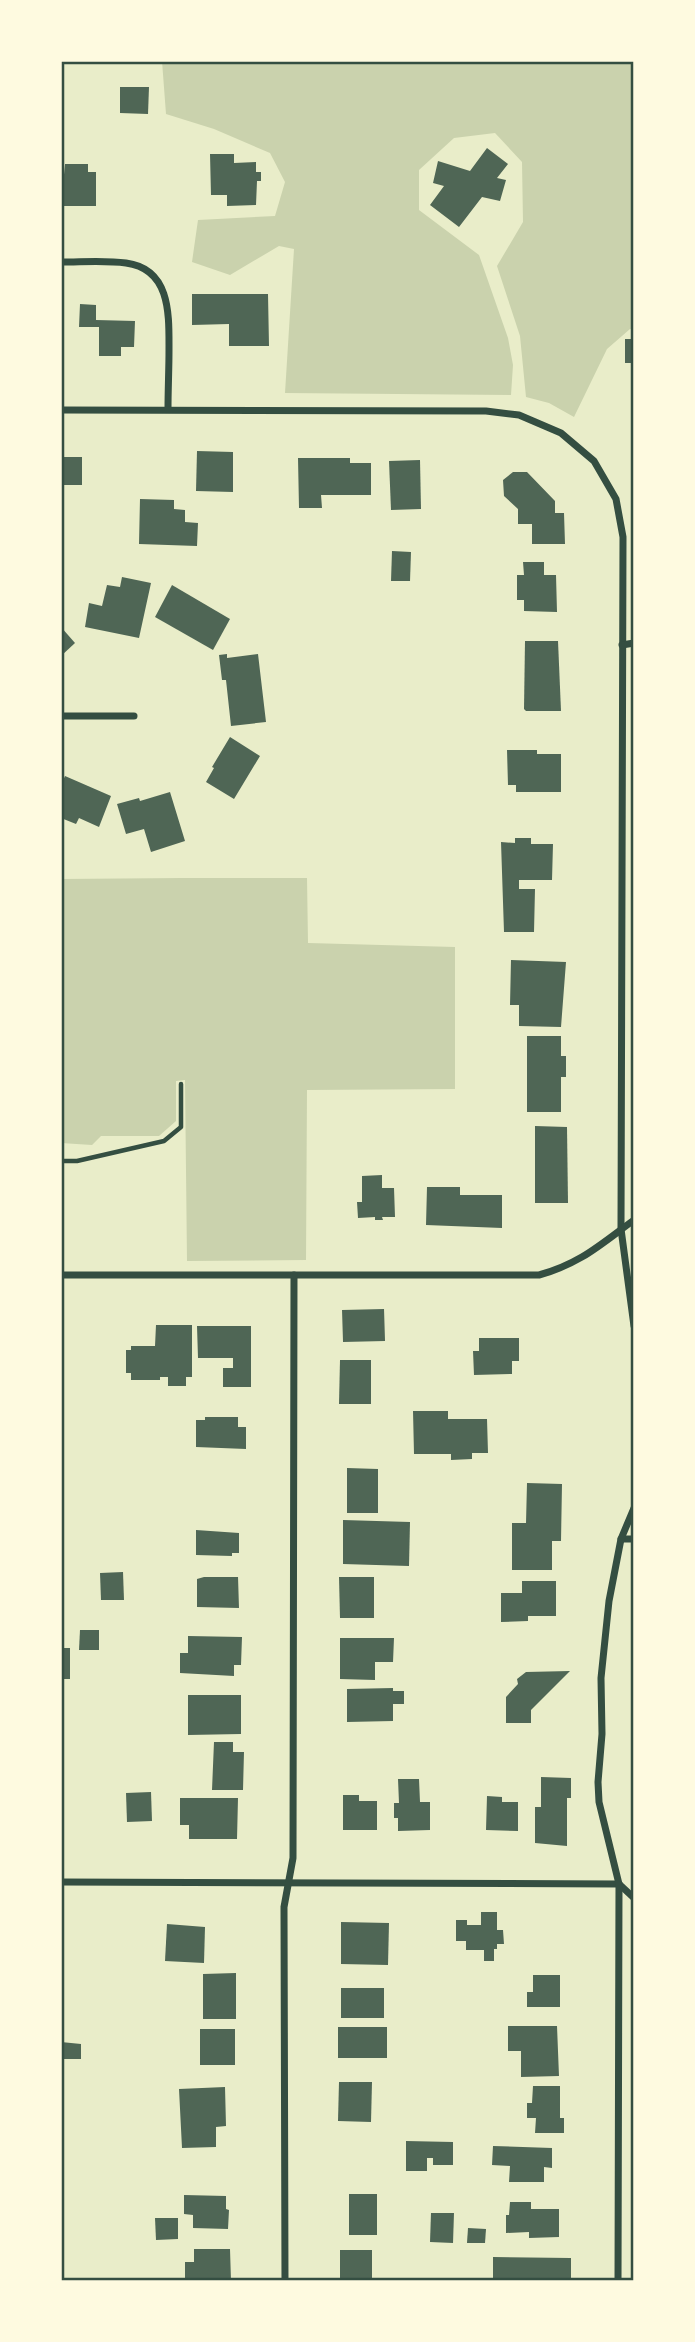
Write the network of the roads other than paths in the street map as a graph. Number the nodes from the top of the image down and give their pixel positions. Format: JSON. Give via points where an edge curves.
{"nodes":[{"id":1,"x":61,"y":262,"type":"edge"},
{"id":2,"x":168,"y":409,"type":"junction"},
{"id":3,"x":61,"y":410,"type":"edge"},
{"id":4,"x":634,"y":643,"type":"edge"},
{"id":5,"x":622,"y":645,"type":"junction"},
{"id":6,"x":61,"y":716,"type":"edge"},
{"id":7,"x":134,"y":716,"type":"dead end"},
{"id":8,"x":634,"y":1220,"type":"edge"},
{"id":9,"x":621,"y":1229,"type":"junction"},
{"id":10,"x":61,"y":1275,"type":"edge"},
{"id":11,"x":294,"y":1275,"type":"junction"},
{"id":12,"x":634,"y":1326,"type":"edge"},
{"id":13,"x":634,"y":1508,"type":"edge"},
{"id":14,"x":621,"y":1539,"type":"junction"},
{"id":15,"x":634,"y":1539,"type":"edge"},
{"id":16,"x":61,"y":1882,"type":"edge"},
{"id":17,"x":289,"y":1883,"type":"junction"},
{"id":18,"x":619,"y":1884,"type":"junction"},
{"id":19,"x":634,"y":1898,"type":"edge"},
{"id":20,"x":285,"y":2281,"type":"edge"},
{"id":21,"x":618,"y":2281,"type":"edge"}],
"edges":[{"from":1,"to":2,"type":"street","via":[[127,262],[156,277],[169,311]]},
{"from":2,"to":3,"type":"street"},
{"from":2,"to":5,"type":"street","via":[[486,411],[519,415],[561,433],[594,461],[616,499],[623,537]]},
{"from":4,"to":5,"type":"street"},
{"from":5,"to":9,"type":"street"},
{"from":6,"to":7,"type":"street"},
{"from":8,"to":9,"type":"street"},
{"from":9,"to":11,"type":"street","via":[[579,1260],[539,1275]]},
{"from":9,"to":12,"type":"street"},
{"from":10,"to":11,"type":"street"},
{"from":11,"to":17,"type":"street","via":[[293,1857]]},
{"from":13,"to":14,"type":"street"},
{"from":14,"to":15,"type":"street"},
{"from":14,"to":18,"type":"street","via":[[601,1678],[598,1782],[601,1814]]},
{"from":16,"to":17,"type":"street"},
{"from":17,"to":18,"type":"street"},
{"from":17,"to":20,"type":"street","via":[[284,1908]]},
{"from":18,"to":19,"type":"street"},
{"from":18,"to":21,"type":"street"}]}
